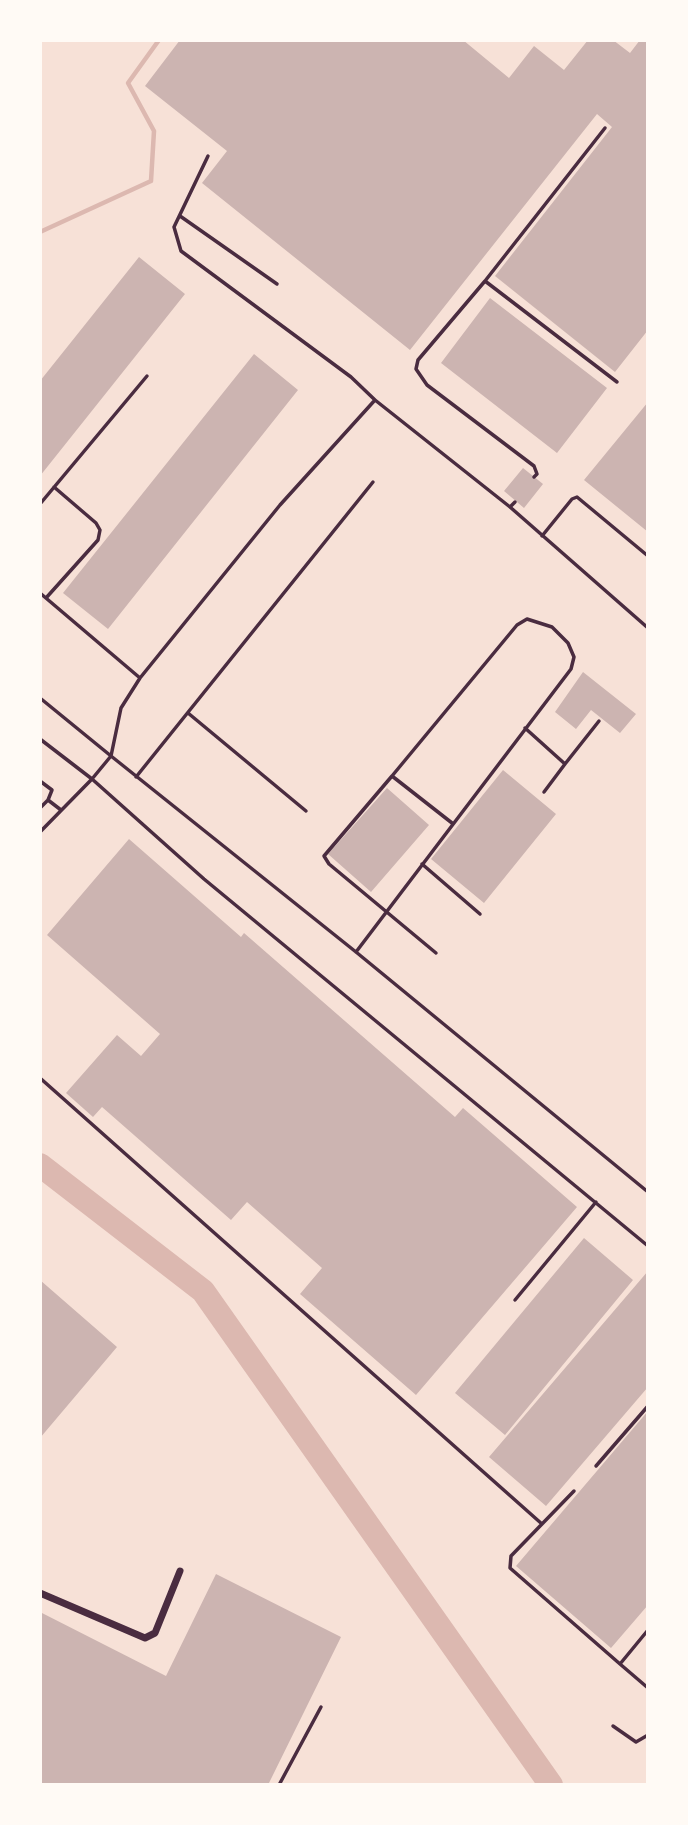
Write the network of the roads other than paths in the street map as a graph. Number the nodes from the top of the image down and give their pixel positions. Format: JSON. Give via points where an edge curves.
{"nodes":[{"id":1,"x":605,"y":128,"type":"dead end"},
{"id":2,"x":208,"y":156,"type":"dead end"},
{"id":3,"x":180,"y":216,"type":"junction"},
{"id":4,"x":485,"y":281,"type":"junction"},
{"id":5,"x":277,"y":284,"type":"dead end"},
{"id":6,"x":147,"y":376,"type":"dead end"},
{"id":7,"x":617,"y":382,"type":"dead end"},
{"id":8,"x":375,"y":400,"type":"junction"},
{"id":9,"x":534,"y":477,"type":"dead end"},
{"id":10,"x":373,"y":482,"type":"dead end"},
{"id":11,"x":54,"y":487,"type":"junction"},
{"id":12,"x":515,"y":502,"type":"dead end"},
{"id":13,"x":40,"y":504,"type":"edge"},
{"id":14,"x":510,"y":508,"type":"junction"},
{"id":15,"x":542,"y":536,"type":"junction"},
{"id":16,"x":648,"y":556,"type":"edge"},
{"id":17,"x":40,"y":593,"type":"edge"},
{"id":18,"x":46,"y":598,"type":"junction"},
{"id":19,"x":648,"y":628,"type":"edge"},
{"id":20,"x":140,"y":678,"type":"junction"},
{"id":21,"x":40,"y":698,"type":"edge"},
{"id":22,"x":188,"y":713,"type":"junction"},
{"id":23,"x":599,"y":721,"type":"dead end"},
{"id":24,"x":525,"y":728,"type":"junction"},
{"id":25,"x":40,"y":739,"type":"edge"},
{"id":26,"x":111,"y":756,"type":"junction"},
{"id":27,"x":565,"y":764,"type":"junction"},
{"id":28,"x":392,"y":776,"type":"junction"},
{"id":29,"x":136,"y":777,"type":"junction"},
{"id":30,"x":92,"y":779,"type":"junction"},
{"id":31,"x":40,"y":781,"type":"edge"},
{"id":32,"x":544,"y":792,"type":"dead end"},
{"id":33,"x":48,"y":800,"type":"junction"},
{"id":34,"x":40,"y":808,"type":"edge"},
{"id":35,"x":61,"y":810,"type":"junction"},
{"id":36,"x":306,"y":811,"type":"dead end"},
{"id":37,"x":452,"y":823,"type":"junction"},
{"id":38,"x":40,"y":832,"type":"edge"},
{"id":39,"x":422,"y":864,"type":"junction"},
{"id":40,"x":387,"y":912,"type":"junction"},
{"id":41,"x":480,"y":914,"type":"dead end"},
{"id":42,"x":356,"y":952,"type":"junction"},
{"id":43,"x":436,"y":953,"type":"dead end"},
{"id":44,"x":40,"y":1078,"type":"edge"},
{"id":45,"x":648,"y":1192,"type":"edge"},
{"id":46,"x":596,"y":1202,"type":"junction"},
{"id":47,"x":648,"y":1246,"type":"edge"},
{"id":48,"x":515,"y":1300,"type":"dead end"},
{"id":49,"x":648,"y":1406,"type":"edge"},
{"id":50,"x":596,"y":1466,"type":"dead end"},
{"id":51,"x":574,"y":1491,"type":"dead end"},
{"id":52,"x":542,"y":1524,"type":"junction"},
{"id":53,"x":180,"y":1571,"type":"dead end"},
{"id":54,"x":40,"y":1593,"type":"edge"},
{"id":55,"x":648,"y":1630,"type":"edge"},
{"id":56,"x":620,"y":1664,"type":"junction"},
{"id":57,"x":648,"y":1688,"type":"edge"},
{"id":58,"x":321,"y":1707,"type":"dead end"},
{"id":59,"x":614,"y":1726,"type":"dead end"},
{"id":60,"x":648,"y":1735,"type":"edge"},
{"id":61,"x":279,"y":1785,"type":"edge"}],
"edges":[{"from":1,"to":4,"type":"lane"},
{"from":2,"to":3,"type":"lane"},
{"from":3,"to":5,"type":"lane"},
{"from":3,"to":8,"type":"lane","via":[[174,227],[181,251],[351,377]]},
{"from":4,"to":7,"type":"lane"},
{"from":4,"to":9,"type":"lane","via":[[418,360],[416,369],[427,385],[534,466]]},
{"from":6,"to":11,"type":"lane"},
{"from":8,"to":14,"type":"lane"},
{"from":8,"to":20,"type":"lane","via":[[280,505]]},
{"from":10,"to":22,"type":"lane"},
{"from":11,"to":13,"type":"lane"},
{"from":11,"to":18,"type":"lane","via":[[100,530],[98,540]]},
{"from":12,"to":14,"type":"lane"},
{"from":14,"to":15,"type":"lane"},
{"from":15,"to":16,"type":"lane","via":[[577,497]]},
{"from":15,"to":19,"type":"lane"},
{"from":17,"to":18,"type":"lane"},
{"from":18,"to":20,"type":"lane"},
{"from":20,"to":26,"type":"lane","via":[[121,708]]},
{"from":21,"to":26,"type":"lane"},
{"from":22,"to":29,"type":"lane"},
{"from":22,"to":36,"type":"lane"},
{"from":23,"to":27,"type":"lane"},
{"from":24,"to":27,"type":"lane"},
{"from":24,"to":28,"type":"lane","via":[[571,669],[574,657],[552,627],[527,620],[517,625]]},
{"from":24,"to":37,"type":"lane"},
{"from":25,"to":30,"type":"lane"},
{"from":26,"to":29,"type":"lane"},
{"from":26,"to":30,"type":"lane"},
{"from":27,"to":32,"type":"lane"},
{"from":28,"to":37,"type":"lane"},
{"from":28,"to":40,"type":"lane","via":[[324,856]]},
{"from":29,"to":42,"type":"lane"},
{"from":30,"to":35,"type":"lane"},
{"from":30,"to":46,"type":"lane","via":[[204,879]]},
{"from":31,"to":33,"type":"lane","via":[[52,790]]},
{"from":33,"to":34,"type":"lane"},
{"from":33,"to":35,"type":"lane"},
{"from":35,"to":38,"type":"lane"},
{"from":37,"to":39,"type":"lane"},
{"from":39,"to":40,"type":"lane"},
{"from":39,"to":41,"type":"lane"},
{"from":40,"to":42,"type":"lane"},
{"from":40,"to":43,"type":"lane"},
{"from":42,"to":45,"type":"lane"},
{"from":44,"to":52,"type":"lane"},
{"from":46,"to":47,"type":"lane"},
{"from":46,"to":48,"type":"lane"},
{"from":49,"to":50,"type":"lane"},
{"from":51,"to":52,"type":"lane"},
{"from":52,"to":56,"type":"lane","via":[[511,1556],[510,1568]]},
{"from":53,"to":54,"type":"street","via":[[155,1633],[145,1638]]},
{"from":55,"to":56,"type":"lane"},
{"from":56,"to":57,"type":"lane"},
{"from":58,"to":61,"type":"lane"},
{"from":59,"to":60,"type":"lane","via":[[636,1742]]}]}
